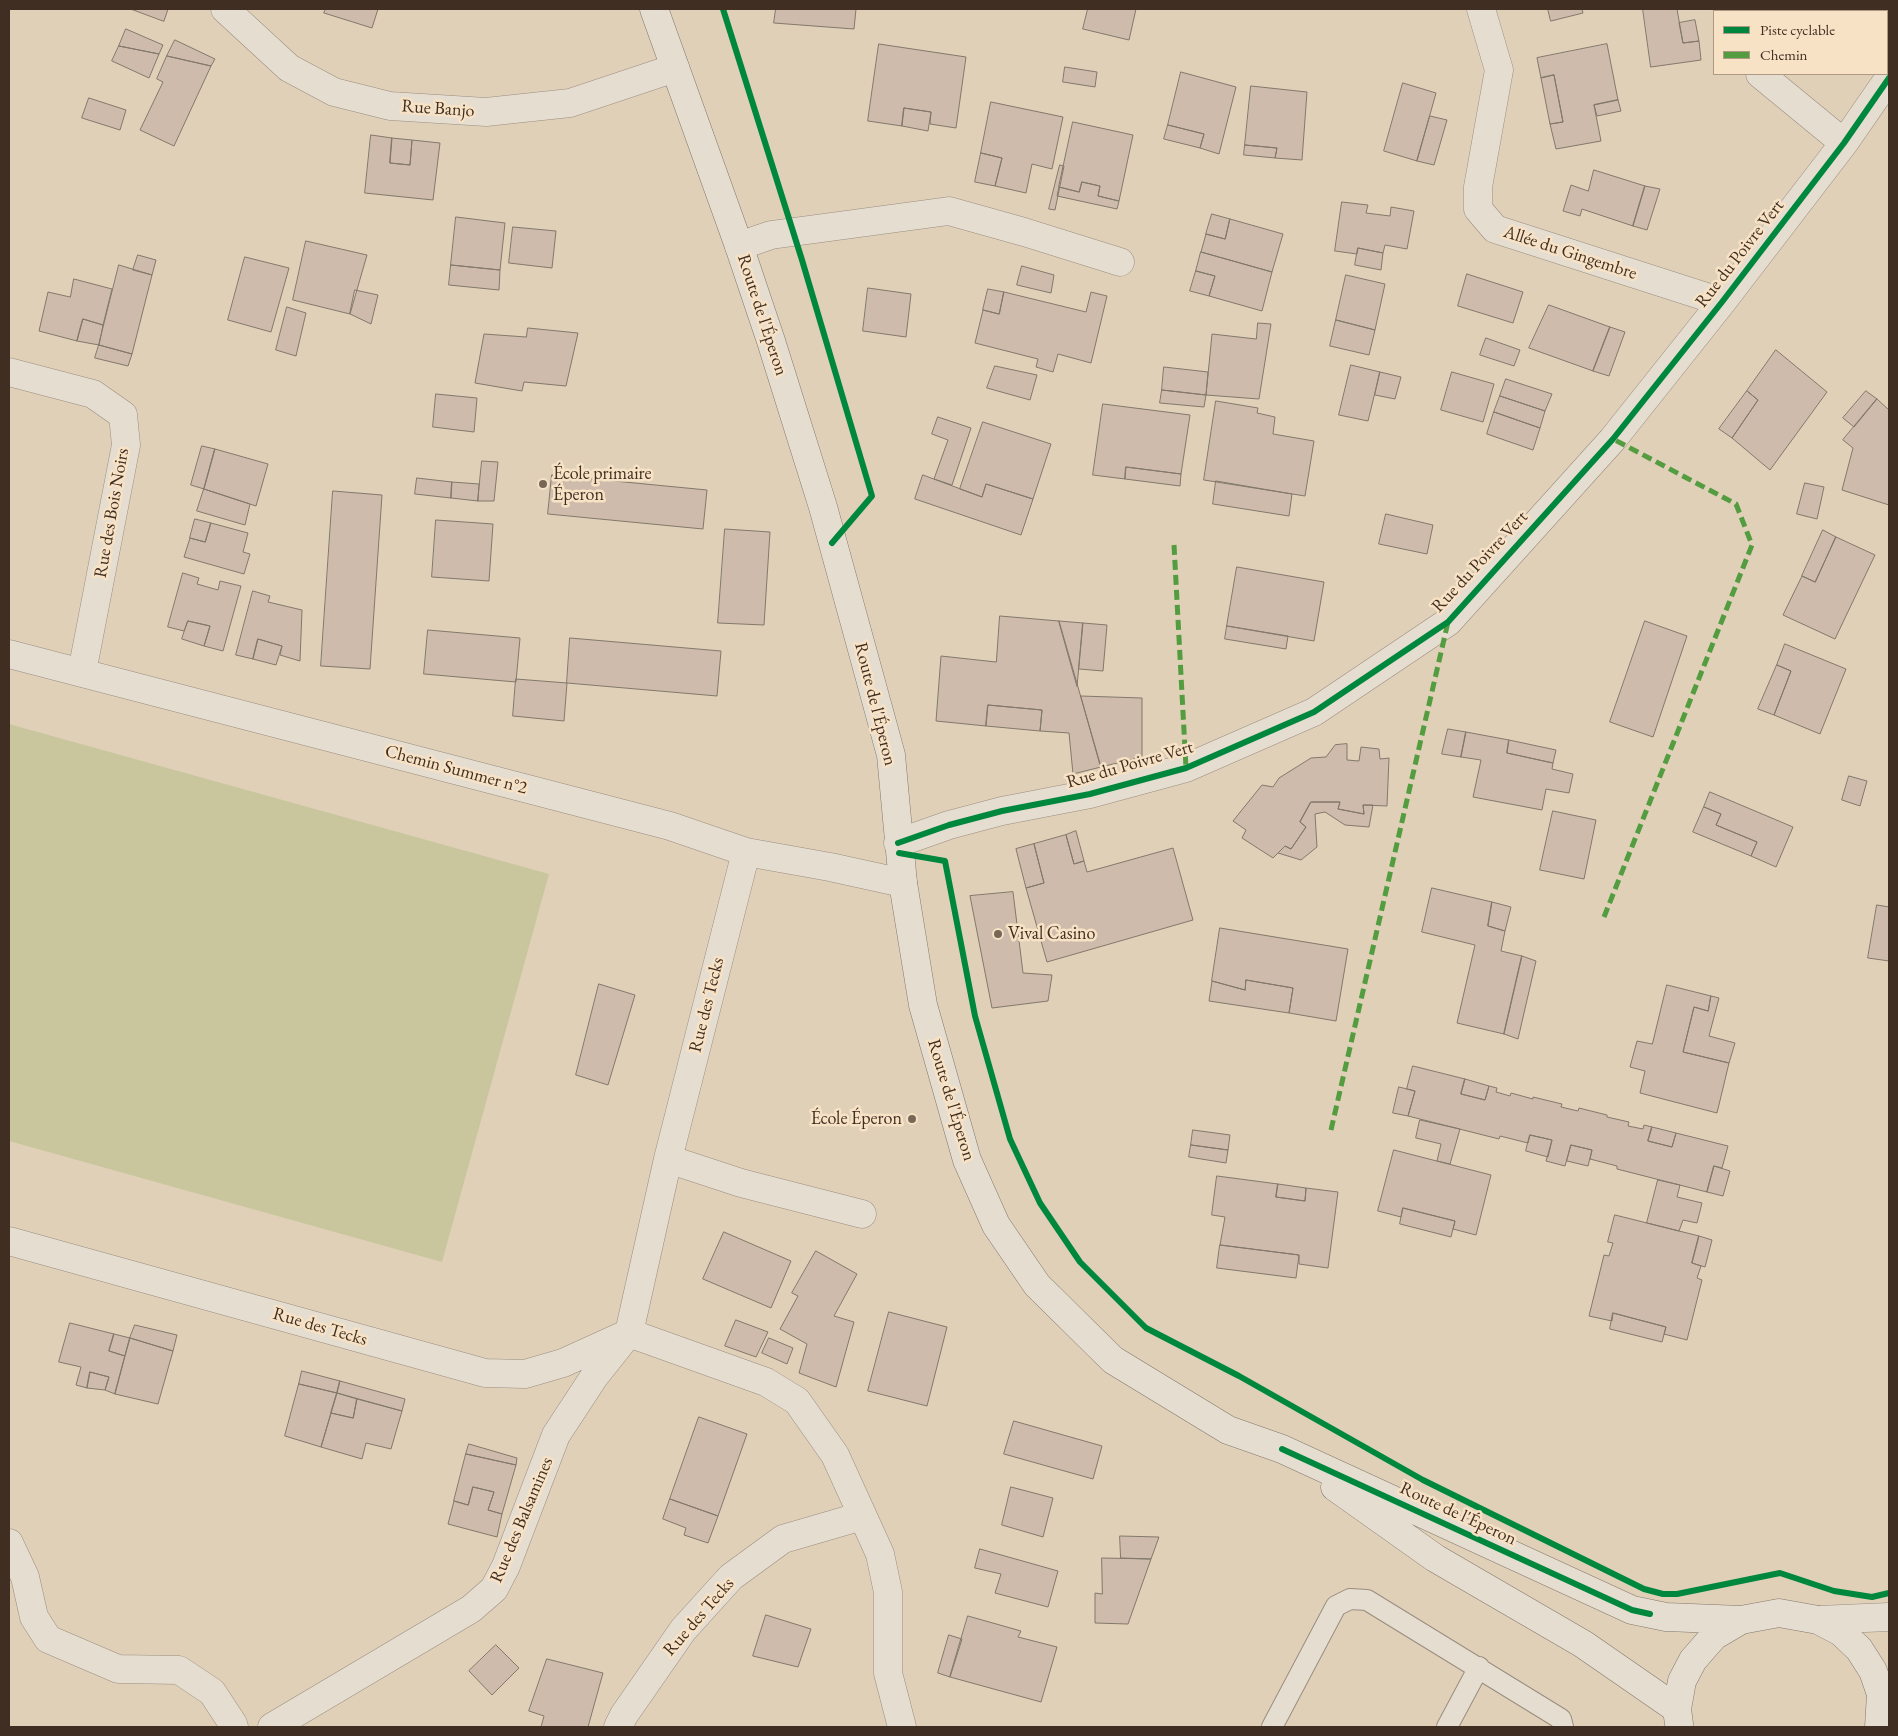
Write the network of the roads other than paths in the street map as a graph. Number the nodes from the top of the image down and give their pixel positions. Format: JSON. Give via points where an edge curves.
{"nodes":[{"id":1,"x":225,"y":9,"type":"edge"},
{"id":2,"x":654,"y":9,"type":"edge"},
{"id":3,"x":1481,"y":9,"type":"edge"},
{"id":4,"x":675,"y":68,"type":"junction"},
{"id":5,"x":1761,"y":75,"type":"edge"},
{"id":6,"x":1889,"y":78,"type":"edge"},
{"id":7,"x":1844,"y":143,"type":"junction"},
{"id":8,"x":739,"y":246,"type":"junction"},
{"id":9,"x":1120,"y":262,"type":"dead end"},
{"id":10,"x":1722,"y":302,"type":"junction"},
{"id":11,"x":9,"y":372,"type":"edge"},
{"id":12,"x":9,"y":654,"type":"edge"},
{"id":13,"x":82,"y":672,"type":"junction"},
{"id":14,"x":898,"y":843,"type":"junction"},
{"id":15,"x":746,"y":852,"type":"junction"},
{"id":16,"x":903,"y":883,"type":"junction"},
{"id":17,"x":668,"y":1158,"type":"junction"},
{"id":18,"x":862,"y":1214,"type":"dead end"},
{"id":19,"x":9,"y":1241,"type":"edge"},
{"id":20,"x":628,"y":1333,"type":"junction"},
{"id":21,"x":1282,"y":1449,"type":"junction"},
{"id":22,"x":862,"y":1516,"type":"junction"},
{"id":23,"x":9,"y":1543,"type":"edge"},
{"id":24,"x":1889,"y":1617,"type":"edge"},
{"id":25,"x":1741,"y":1620,"type":"junction"},
{"id":26,"x":1818,"y":1620,"type":"junction"},
{"id":27,"x":1479,"y":1667,"type":"junction"},
{"id":28,"x":1885,"y":1692,"type":"edge"},
{"id":29,"x":1678,"y":1720,"type":"edge"},
{"id":30,"x":234,"y":1727,"type":"edge"},
{"id":31,"x":272,"y":1727,"type":"edge"},
{"id":32,"x":618,"y":1727,"type":"edge"},
{"id":33,"x":902,"y":1727,"type":"edge"},
{"id":34,"x":1272,"y":1727,"type":"edge"},
{"id":35,"x":1447,"y":1727,"type":"edge"},
{"id":36,"x":1563,"y":1727,"type":"edge"},
{"id":37,"x":1879,"y":1727,"type":"edge"}],
"edges":[{"from":1,"to":4,"type":"street","name":"Rue Banjo","via":[[289,68],[334,92],[390,106],[486,112],[570,102]]},
{"from":2,"to":4,"type":"street","name":"Route de l'Éperon"},
{"from":3,"to":10,"type":"street","name":"Allée du Gingembre","via":[[1499,70],[1478,187],[1478,209],[1495,229]]},
{"from":4,"to":8,"type":"street","name":"Route de l'Éperon"},
{"from":5,"to":7,"type":"street"},
{"from":6,"to":7,"type":"street","name":"Rue du Poivre Vert"},
{"from":7,"to":10,"type":"street","name":"Rue du Poivre Vert"},
{"from":8,"to":9,"type":"street","via":[[771,234],[949,211]]},
{"from":8,"to":14,"type":"street","name":"Route de l'Éperon","via":[[823,507],[890,755]]},
{"from":10,"to":14,"type":"street","name":"Rue du Poivre Vert","via":[[1613,439],[1448,622],[1314,712],[1186,768],[1090,794],[1002,811]]},
{"from":11,"to":13,"type":"street","name":"Rue des Bois Noirs","via":[[93,394],[123,415],[126,445]]},
{"from":12,"to":13,"type":"street","name":"Chemin Summer n°2"},
{"from":13,"to":15,"type":"street","name":"Chemin Summer n°2","via":[[670,826]]},
{"from":14,"to":16,"type":"street","name":"Route de l'Éperon"},
{"from":15,"to":16,"type":"street","name":"Chemin Summer n°2"},
{"from":15,"to":17,"type":"street","name":"Rue des Tecks"},
{"from":16,"to":21,"type":"street","name":"Route de l'Éperon","via":[[923,1005],[967,1160],[996,1225],[1037,1285],[1113,1360],[1228,1430]]},
{"from":17,"to":18,"type":"street","via":[[741,1183]]},
{"from":17,"to":20,"type":"street","name":"Rue des Tecks"},
{"from":19,"to":20,"type":"street","name":"Rue des Tecks","via":[[485,1373],[525,1374],[563,1363]]},
{"from":20,"to":22,"type":"street","via":[[766,1382],[797,1401],[835,1455]]},
{"from":20,"to":31,"type":"street","name":"Rue des Balsamines","via":[[594,1377],[556,1436],[494,1589],[471,1609]]},
{"from":21,"to":25,"type":"street","name":"Route de l'Éperon","via":[[1632,1610],[1666,1617]]},
{"from":21,"to":29,"type":"street","name":"Route de l'Éperon","via":[[1435,1558],[1583,1644]]},
{"from":22,"to":32,"type":"street","name":"Rue des Tecks","via":[[783,1539],[731,1577],[683,1630]]},
{"from":22,"to":33,"type":"street","via":[[880,1554],[888,1592],[888,1673]]},
{"from":23,"to":30,"type":"street","via":[[25,1577],[34,1617],[48,1639],[118,1669],[179,1670],[212,1692]]},
{"from":24,"to":26,"type":"street"},
{"from":25,"to":26,"type":"street","via":[[1779,1612]]},
{"from":25,"to":29,"type":"street","via":[[1714,1636],[1693,1660],[1682,1681]]},
{"from":26,"to":28,"type":"street","via":[[1841,1632],[1859,1650]]},
{"from":27,"to":34,"type":"lane","via":[[1367,1600],[1350,1599],[1336,1606]]},
{"from":27,"to":35,"type":"lane"},
{"from":27,"to":36,"type":"lane","via":[[1561,1719]]},
{"from":28,"to":37,"type":"street"}]}
